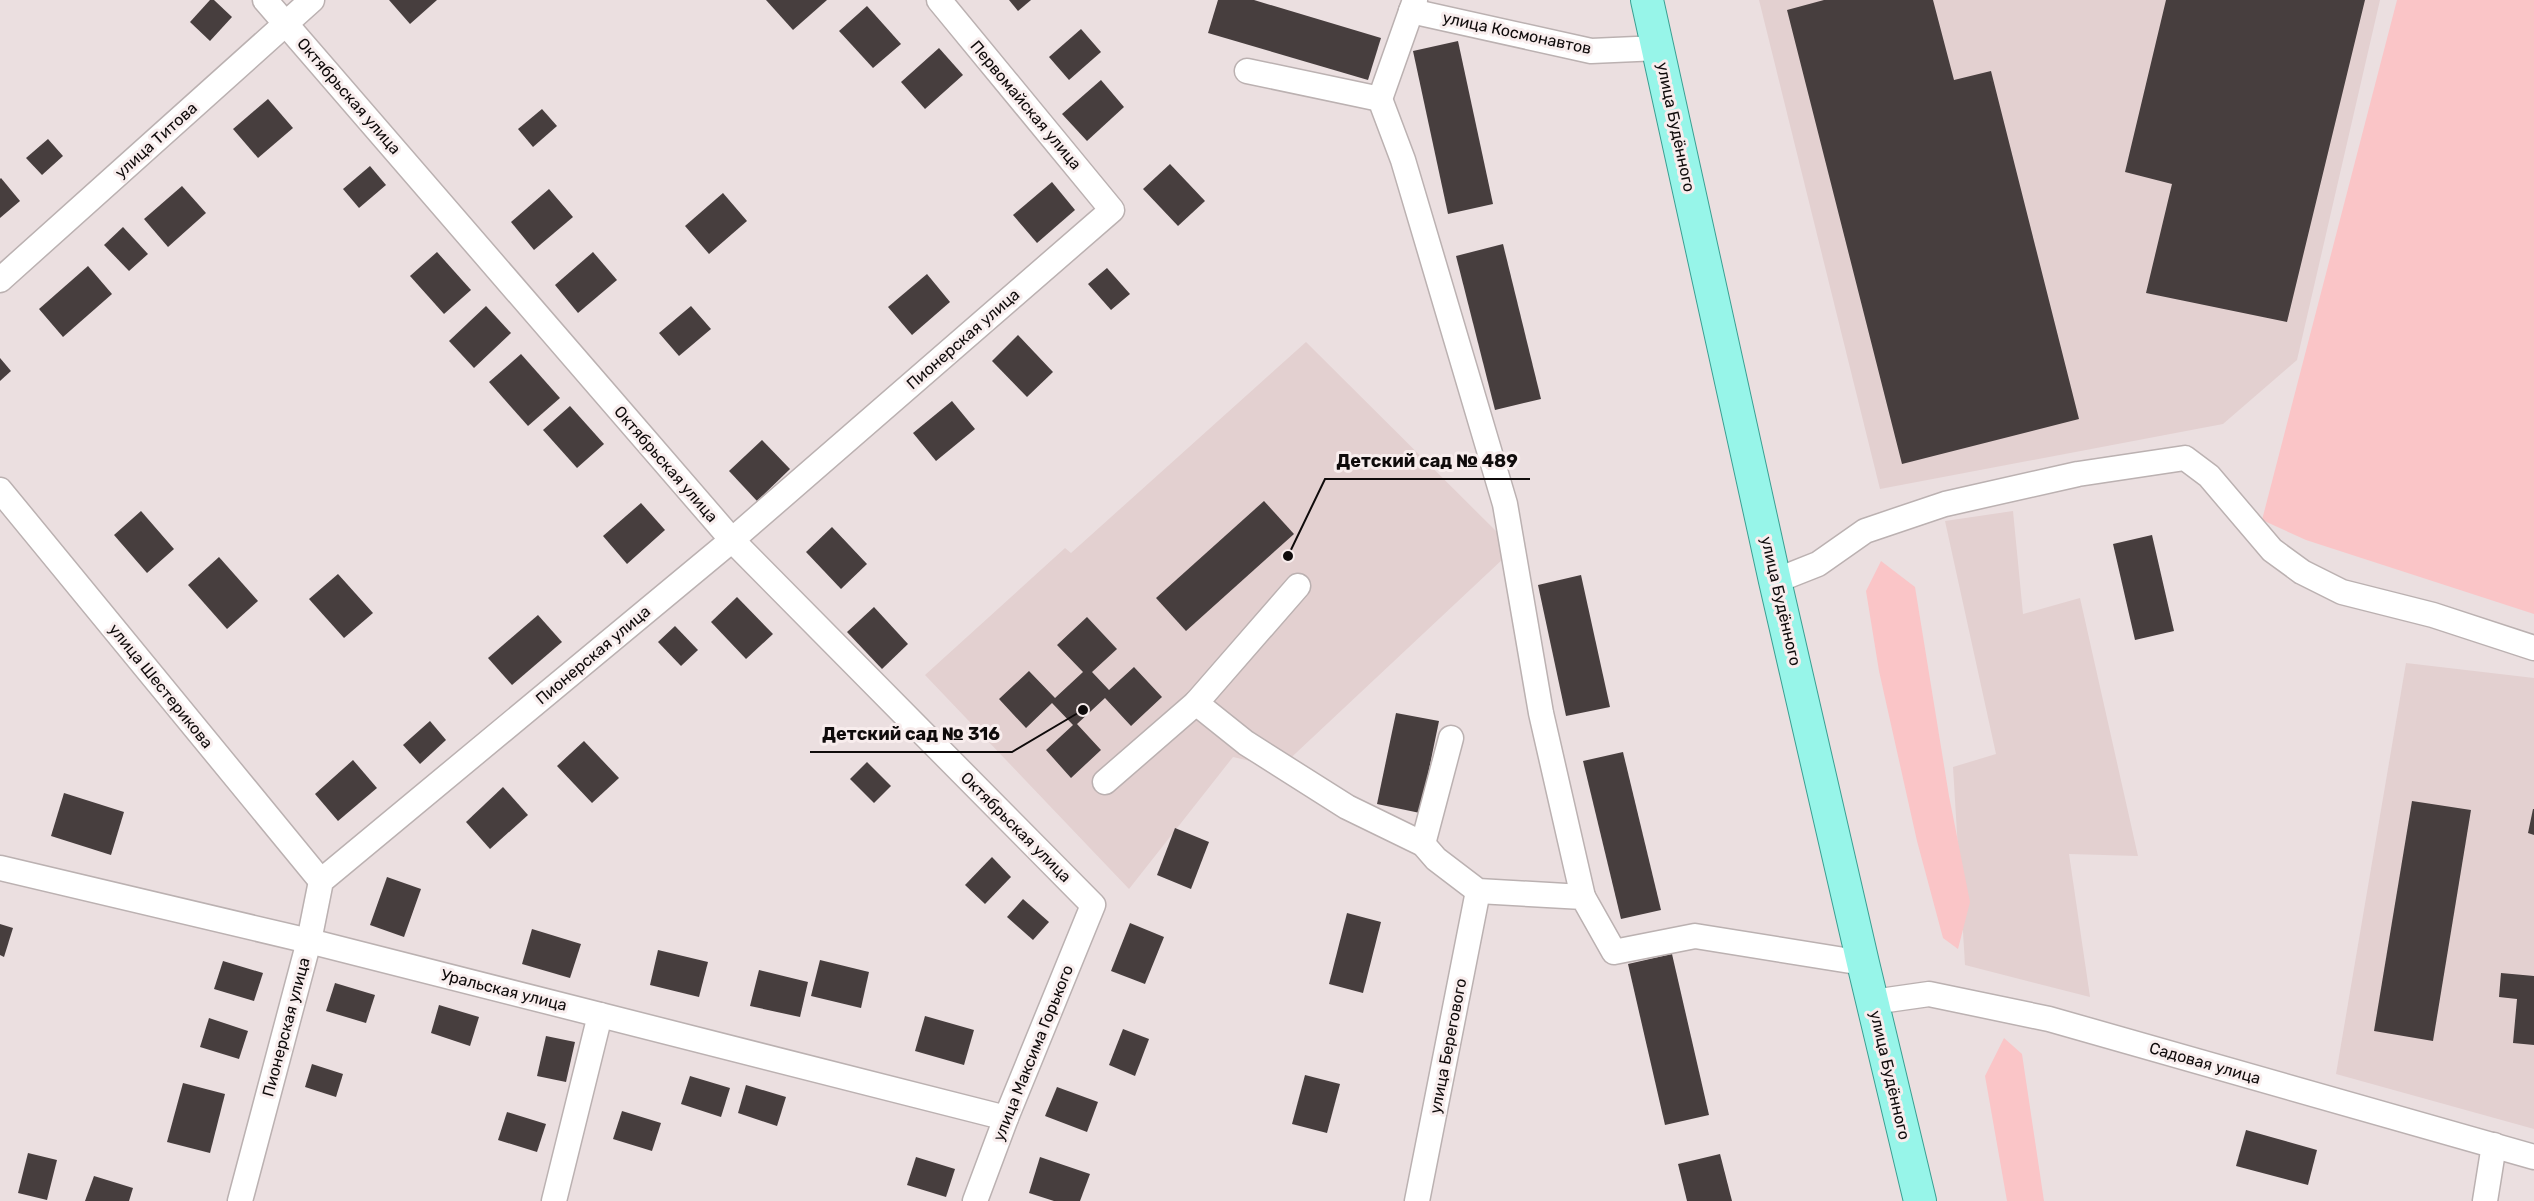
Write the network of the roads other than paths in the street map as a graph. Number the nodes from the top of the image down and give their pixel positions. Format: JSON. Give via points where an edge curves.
{"nodes":[{"id":1,"x":265,"y":0,"type":"edge"},
{"id":2,"x":312,"y":0,"type":"edge"},
{"id":3,"x":939,"y":0,"type":"edge"},
{"id":4,"x":1647,"y":0,"type":"edge"},
{"id":5,"x":1413,"y":6,"type":"edge"},
{"id":6,"x":286,"y":24,"type":"junction"},
{"id":7,"x":1659,"y":48,"type":"junction"},
{"id":8,"x":1247,"y":71,"type":"dead end"},
{"id":9,"x":1380,"y":99,"type":"junction"},
{"id":10,"x":1112,"y":210,"type":"joint"},
{"id":11,"x":0,"y":280,"type":"edge"},
{"id":12,"x":0,"y":490,"type":"edge"},
{"id":13,"x":732,"y":540,"type":"junction"},
{"id":14,"x":1775,"y":581,"type":"junction"},
{"id":15,"x":1298,"y":586,"type":"dead end"},
{"id":16,"x":2534,"y":648,"type":"edge"},
{"id":17,"x":1196,"y":703,"type":"junction"},
{"id":18,"x":1451,"y":738,"type":"dead end"},
{"id":19,"x":1105,"y":782,"type":"dead end"},
{"id":20,"x":1423,"y":844,"type":"junction"},
{"id":21,"x":0,"y":868,"type":"edge"},
{"id":22,"x":321,"y":881,"type":"junction"},
{"id":23,"x":1478,"y":891,"type":"junction"},
{"id":24,"x":1583,"y":897,"type":"junction"},
{"id":25,"x":1093,"y":905,"type":"joint"},
{"id":26,"x":309,"y":941,"type":"junction"},
{"id":27,"x":1863,"y":963,"type":"junction"},
{"id":28,"x":1873,"y":1002,"type":"junction"},
{"id":29,"x":600,"y":1015,"type":"junction"},
{"id":30,"x":1006,"y":1118,"type":"junction"},
{"id":31,"x":2494,"y":1145,"type":"junction"},
{"id":32,"x":2534,"y":1157,"type":"edge"},
{"id":33,"x":240,"y":1201,"type":"edge"},
{"id":34,"x":554,"y":1201,"type":"edge"},
{"id":35,"x":975,"y":1201,"type":"edge"},
{"id":36,"x":1417,"y":1201,"type":"edge"},
{"id":37,"x":1920,"y":1201,"type":"edge"},
{"id":38,"x":2485,"y":1201,"type":"edge"}],
"edges":[{"from":1,"to":6,"type":"street","name":"Октябрьская улица"},
{"from":2,"to":6,"type":"street","name":"улица Титова"},
{"from":3,"to":10,"type":"street","name":"Первомайская улица"},
{"from":4,"to":7,"type":"main road","name":"улица Будённого"},
{"from":5,"to":7,"type":"street","name":"улица Космонавтов","via":[[1591,51]]},
{"from":5,"to":9,"type":"street"},
{"from":6,"to":11,"type":"street","name":"улица Титова"},
{"from":6,"to":13,"type":"street","name":"Октябрьская улица"},
{"from":7,"to":14,"type":"main road","name":"улица Будённого"},
{"from":8,"to":9,"type":"street"},
{"from":9,"to":24,"type":"street","via":[[1403,160],[1505,504],[1541,713]]},
{"from":10,"to":13,"type":"street","name":"Пионерская улица"},
{"from":12,"to":22,"type":"street","name":"улица Шестерикова"},
{"from":13,"to":22,"type":"street","name":"Пионерская улица"},
{"from":13,"to":25,"type":"street","name":"Октябрьская улица"},
{"from":14,"to":16,"type":"street","via":[[1818,564],[1865,531],[1945,504],[2078,474],[2185,458],[2209,476],[2272,550],[2302,572],[2342,592],[2433,615]]},
{"from":14,"to":27,"type":"main road","name":"улица Будённого"},
{"from":15,"to":17,"type":"street"},
{"from":17,"to":19,"type":"street"},
{"from":17,"to":20,"type":"street","via":[[1246,743],[1347,807]]},
{"from":18,"to":20,"type":"street"},
{"from":20,"to":23,"type":"street"},
{"from":21,"to":26,"type":"street","name":"Уральская улица"},
{"from":22,"to":26,"type":"street","name":"Пионерская улица"},
{"from":23,"to":24,"type":"street"},
{"from":23,"to":36,"type":"street","name":"улица Берегового"},
{"from":24,"to":27,"type":"street","via":[[1614,952],[1695,936]]},
{"from":25,"to":30,"type":"street","name":"улица Максима Горького"},
{"from":26,"to":29,"type":"street","name":"Уральская улица"},
{"from":26,"to":33,"type":"street","name":"Пионерская улица"},
{"from":27,"to":28,"type":"main road","name":"улица Будённого"},
{"from":28,"to":31,"type":"street","name":"Садовая улица","via":[[1929,994],[2049,1019]]},
{"from":28,"to":37,"type":"main road","name":"улица Будённого"},
{"from":29,"to":30,"type":"street","name":"Уральская улица"},
{"from":29,"to":34,"type":"street"},
{"from":30,"to":35,"type":"street","name":"улица Максима Горького"},
{"from":31,"to":32,"type":"street","name":"Садовая улица"},
{"from":31,"to":38,"type":"street"}]}
